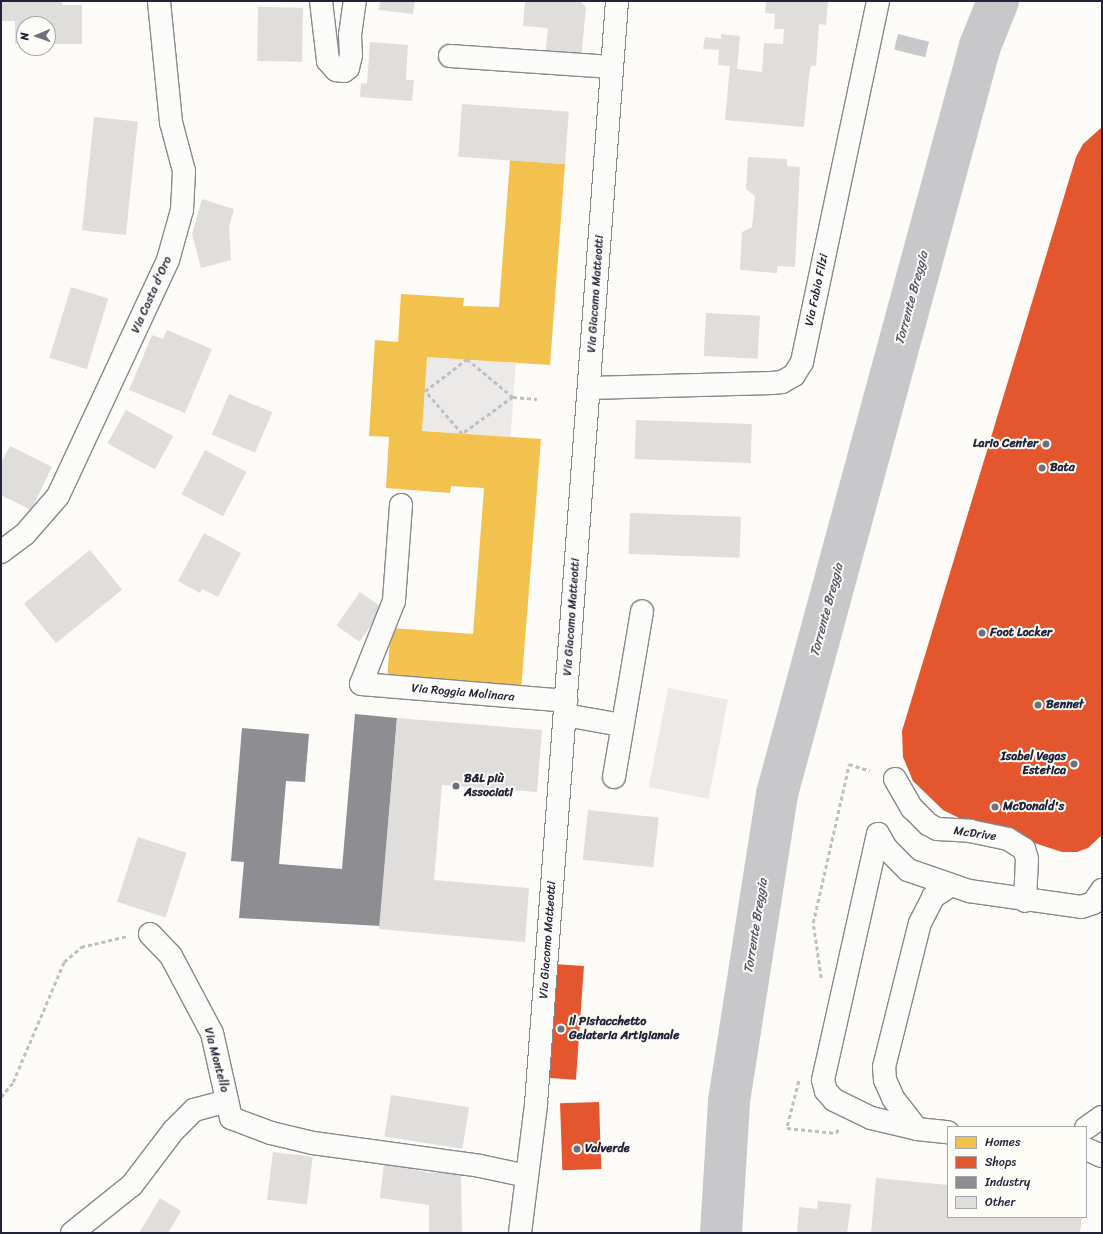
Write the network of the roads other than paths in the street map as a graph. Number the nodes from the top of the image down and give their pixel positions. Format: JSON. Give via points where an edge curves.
{"nodes":[{"id":1,"x":158,"y":1,"type":"edge"},
{"id":2,"x":321,"y":1,"type":"edge"},
{"id":3,"x":355,"y":1,"type":"edge"},
{"id":4,"x":618,"y":1,"type":"edge"},
{"id":5,"x":878,"y":1,"type":"edge"},
{"id":6,"x":450,"y":56,"type":"dead end"},
{"id":7,"x":612,"y":67,"type":"junction"},
{"id":8,"x":589,"y":388,"type":"junction"},
{"id":9,"x":401,"y":505,"type":"dead end"},
{"id":10,"x":1,"y":552,"type":"edge"},
{"id":11,"x":642,"y":611,"type":"dead end"},
{"id":12,"x":565,"y":708,"type":"junction"},
{"id":13,"x":622,"y":725,"type":"junction"},
{"id":14,"x":614,"y":776,"type":"dead end"},
{"id":15,"x":895,"y":778,"type":"dead end"},
{"id":16,"x":908,"y":870,"type":"junction"},
{"id":17,"x":868,"y":877,"type":"junction"},
{"id":18,"x":950,"y":886,"type":"junction"},
{"id":19,"x":1102,"y":890,"type":"edge"},
{"id":20,"x":1025,"y":901,"type":"junction"},
{"id":21,"x":920,"y":923,"type":"junction"},
{"id":22,"x":150,"y":934,"type":"road end"},
{"id":23,"x":889,"y":1089,"type":"junction"},
{"id":24,"x":227,"y":1101,"type":"junction"},
{"id":25,"x":861,"y":1114,"type":"junction"},
{"id":26,"x":1102,"y":1117,"type":"edge"},
{"id":27,"x":1087,"y":1127,"type":"edge"},
{"id":28,"x":917,"y":1129,"type":"junction"},
{"id":29,"x":947,"y":1132,"type":"edge"},
{"id":30,"x":1087,"y":1149,"type":"edge"},
{"id":31,"x":1102,"y":1156,"type":"edge"},
{"id":32,"x":527,"y":1176,"type":"junction"},
{"id":33,"x":72,"y":1233,"type":"edge"},
{"id":34,"x":520,"y":1233,"type":"edge"}],
"edges":[{"from":1,"to":10,"type":"street","name":"Via Costa d'Oro","via":[[171,122],[184,171],[182,210],[168,260],[58,496],[25,534]]},
{"from":2,"to":3,"type":"street","via":[[328,61],[336,70],[344,71],[348,68],[351,55],[350,35]]},
{"from":4,"to":7,"type":"street","name":"Via Giacomo Matteotti"},
{"from":5,"to":8,"type":"street","name":"Via Fabio Filzi","via":[[802,362],[794,375],[782,382],[772,383]]},
{"from":6,"to":7,"type":"street"},
{"from":7,"to":8,"type":"street","name":"Via Giacomo Matteotti"},
{"from":8,"to":12,"type":"street","name":"Via Giacomo Matteotti"},
{"from":9,"to":12,"type":"street","name":"Via Roggia Molinara","via":[[394,601],[361,684]]},
{"from":11,"to":13,"type":"street"},
{"from":12,"to":13,"type":"street","name":"Via Roggia Molinara"},
{"from":12,"to":32,"type":"street","name":"Via Giacomo Matteotti","via":[[536,1104]]},
{"from":13,"to":14,"type":"street"},
{"from":15,"to":20,"type":"street","name":"McDrive","via":[[912,808],[937,829],[970,831],[1008,839],[1024,849],[1027,859]]},
{"from":16,"to":17,"type":"street","via":[[887,863],[873,869]]},
{"from":16,"to":17,"type":"street","via":[[886,848],[878,834]]},
{"from":16,"to":18,"type":"street"},
{"from":16,"to":21,"type":"street","via":[[914,877],[919,896]]},
{"from":17,"to":25,"type":"street","via":[[823,1080],[826,1091],[834,1100]]},
{"from":18,"to":20,"type":"street"},
{"from":18,"to":21,"type":"street","via":[[933,897]]},
{"from":19,"to":20,"type":"street","via":[[1093,903],[1081,907]]},
{"from":21,"to":23,"type":"street","via":[[884,1067]]},
{"from":22,"to":24,"type":"street","name":"Via Montello","via":[[171,956],[212,1033]]},
{"from":23,"to":25,"type":"street","via":[[890,1106],[884,1113]]},
{"from":23,"to":28,"type":"street","via":[[900,1110]]},
{"from":24,"to":32,"type":"street","name":"Via Montello","via":[[231,1118],[271,1134],[345,1149],[480,1166]]},
{"from":24,"to":33,"type":"street","via":[[194,1110],[173,1131],[132,1185]]},
{"from":25,"to":28,"type":"street"},
{"from":26,"to":27,"type":"street"},
{"from":28,"to":29,"type":"street"},
{"from":30,"to":31,"type":"street"},
{"from":32,"to":34,"type":"street","name":"Via Giacomo Matteotti"}]}
